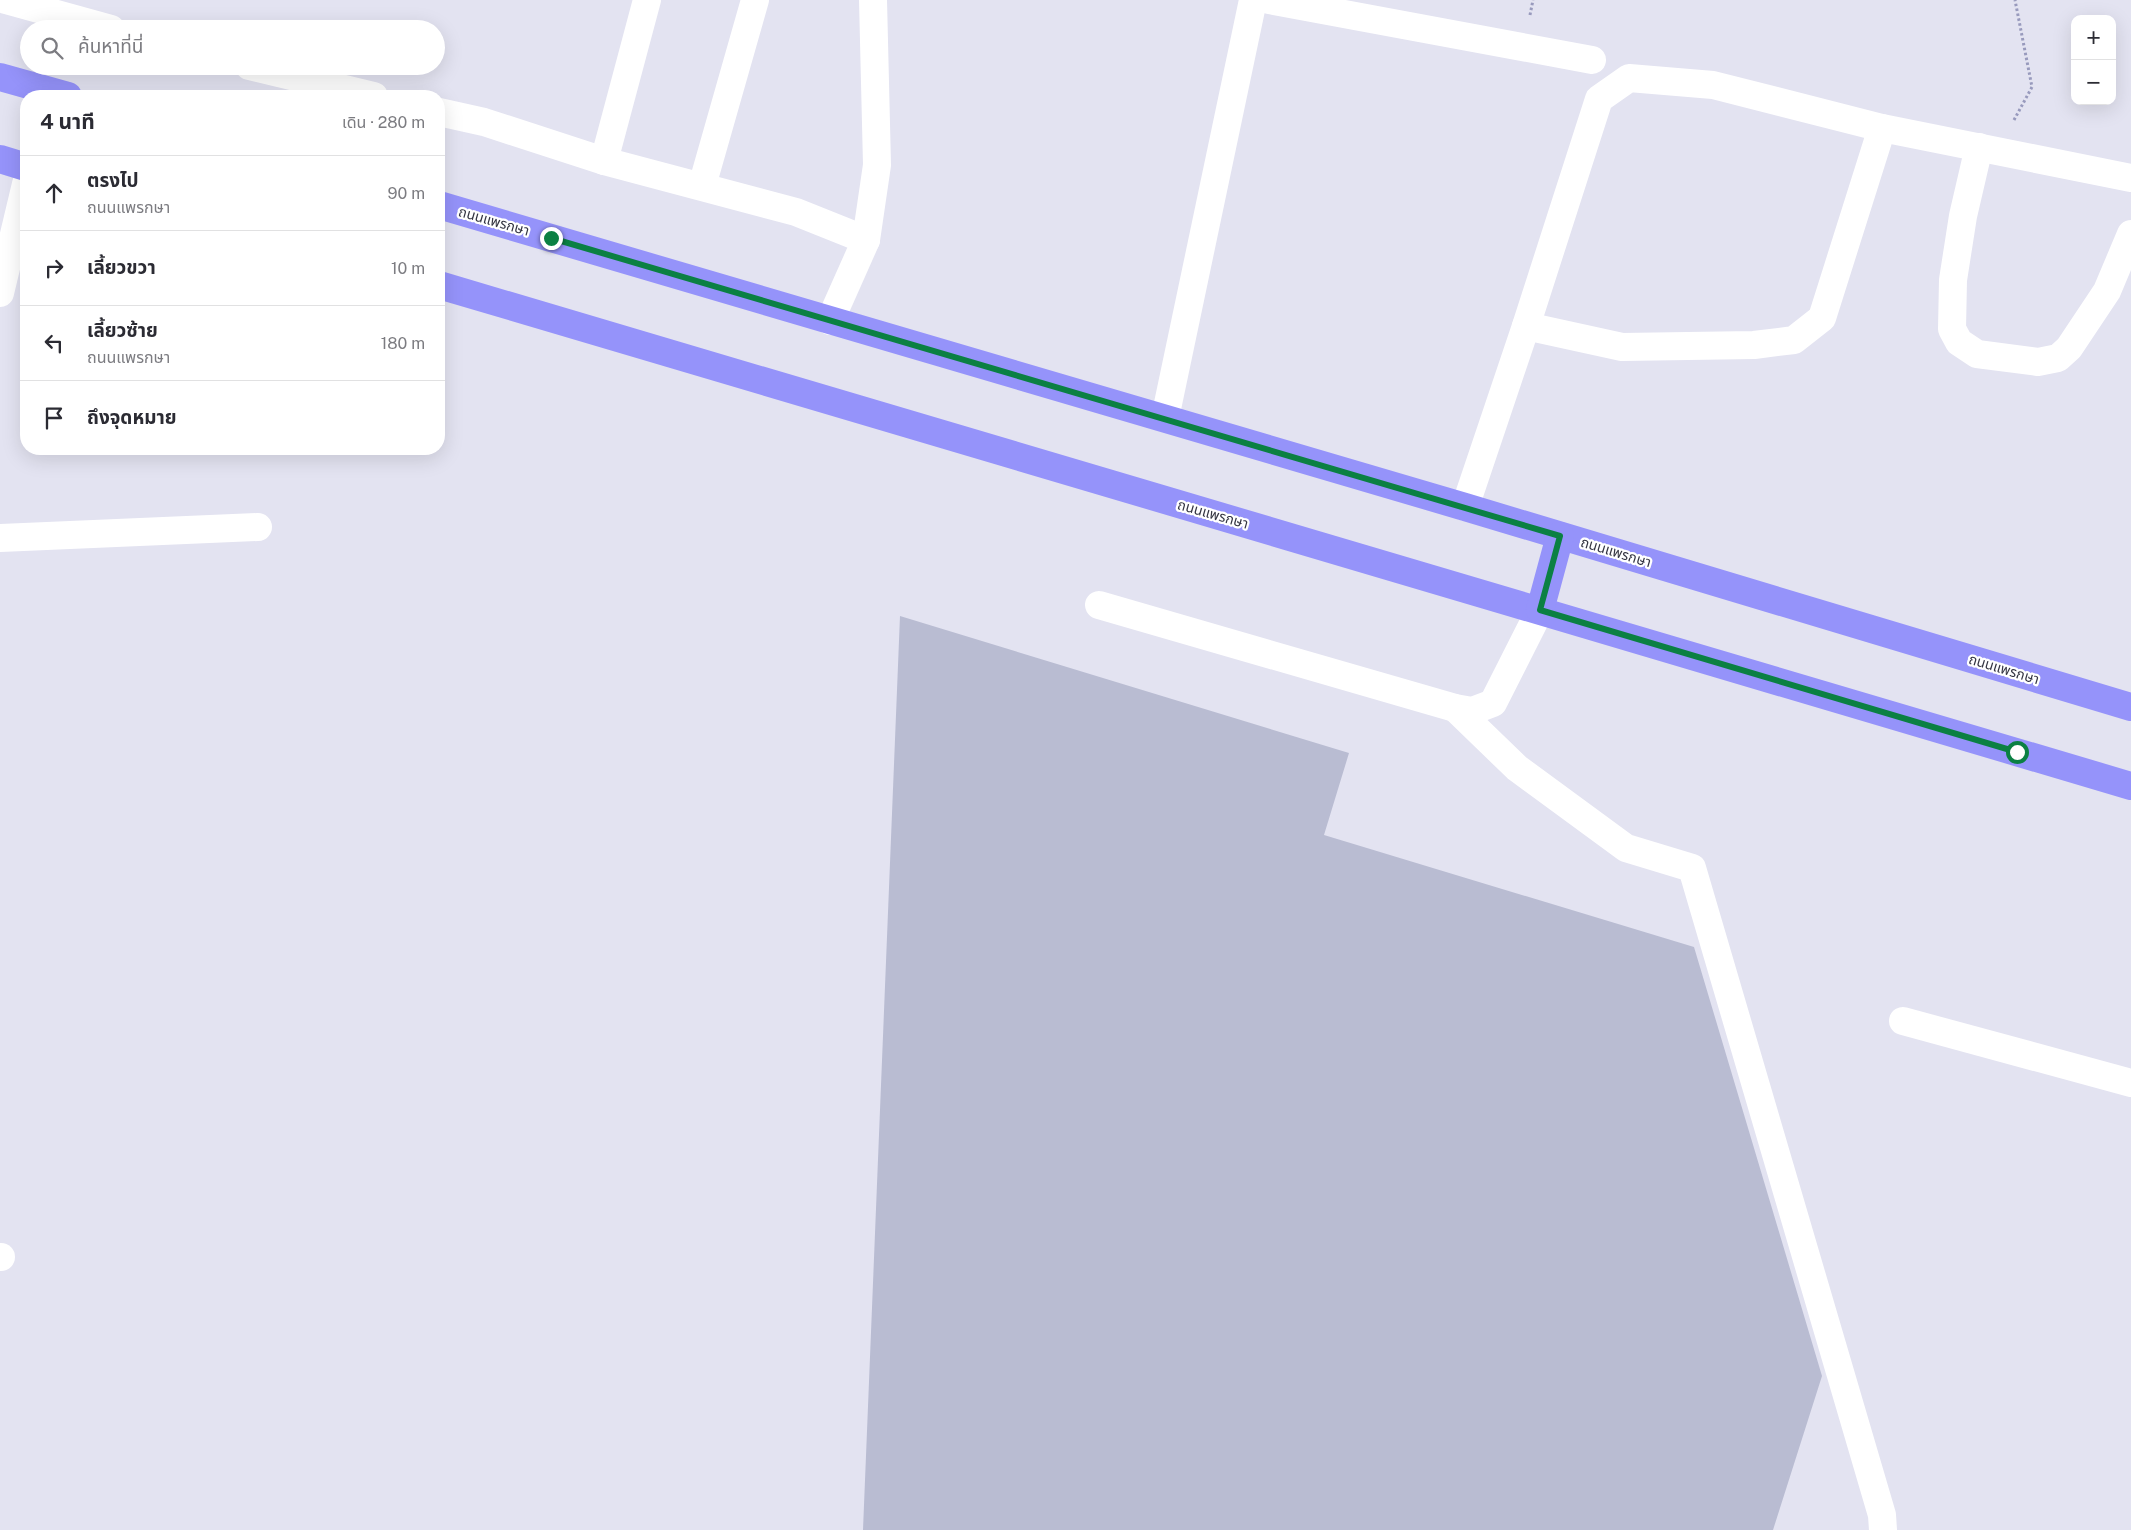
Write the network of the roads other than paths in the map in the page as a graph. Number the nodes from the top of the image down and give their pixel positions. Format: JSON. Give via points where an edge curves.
{"nodes":[{"id":1,"x":6,"y":0,"type":"edge"},
{"id":2,"x":647,"y":0,"type":"edge"},
{"id":3,"x":755,"y":0,"type":"edge"},
{"id":4,"x":872,"y":0,"type":"edge"},
{"id":5,"x":1253,"y":0,"type":"edge"},
{"id":6,"x":1269,"y":0,"type":"edge"},
{"id":7,"x":78,"y":20,"type":"edge"},
{"id":8,"x":1592,"y":60,"type":"dead end"},
{"id":9,"x":286,"y":75,"type":"edge"},
{"id":10,"x":0,"y":77,"type":"edge"},
{"id":11,"x":47,"y":90,"type":"edge"},
{"id":12,"x":349,"y":90,"type":"edge"},
{"id":13,"x":445,"y":113,"type":"edge"},
{"id":14,"x":1882,"y":128,"type":"junction"},
{"id":15,"x":1988,"y":149,"type":"junction"},
{"id":16,"x":0,"y":159,"type":"edge"},
{"id":17,"x":604,"y":161,"type":"junction"},
{"id":18,"x":20,"y":165,"type":"edge"},
{"id":19,"x":2131,"y":178,"type":"edge"},
{"id":20,"x":702,"y":186,"type":"junction"},
{"id":21,"x":445,"y":207,"type":"edge"},
{"id":22,"x":20,"y":209,"type":"edge"},
{"id":23,"x":2131,"y":234,"type":"edge"},
{"id":24,"x":866,"y":240,"type":"junction"},
{"id":25,"x":445,"y":287,"type":"edge"},
{"id":26,"x":0,"y":293,"type":"edge"},
{"id":27,"x":830,"y":321,"type":"junction"},
{"id":28,"x":1526,"y":326,"type":"junction"},
{"id":29,"x":1165,"y":418,"type":"junction"},
{"id":30,"x":1465,"y":507,"type":"junction"},
{"id":31,"x":258,"y":527,"type":"dead end"},
{"id":32,"x":1560,"y":536,"type":"junction"},
{"id":33,"x":0,"y":538,"type":"edge"},
{"id":34,"x":1100,"y":605,"type":"dead end"},
{"id":35,"x":1540,"y":610,"type":"junction"},
{"id":36,"x":2131,"y":707,"type":"edge"},
{"id":37,"x":1455,"y":708,"type":"junction"},
{"id":38,"x":2131,"y":786,"type":"edge"},
{"id":39,"x":1903,"y":1021,"type":"dead end"},
{"id":40,"x":2131,"y":1083,"type":"edge"},
{"id":41,"x":1883,"y":1530,"type":"edge"}],
"edges":[{"from":1,"to":7,"type":"street"},
{"from":2,"to":17,"type":"street"},
{"from":3,"to":20,"type":"street"},
{"from":4,"to":24,"type":"street","via":[[877,165]]},
{"from":5,"to":29,"type":"street"},
{"from":6,"to":8,"type":"street"},
{"from":9,"to":12,"type":"street"},
{"from":10,"to":11,"type":"main road"},
{"from":13,"to":17,"type":"street","via":[[484,122]]},
{"from":14,"to":15,"type":"street"},
{"from":14,"to":28,"type":"street","via":[[1822,318],[1794,340],[1754,345],[1622,346]]},
{"from":14,"to":28,"type":"street","via":[[1713,85],[1629,78],[1599,99]]},
{"from":15,"to":19,"type":"street"},
{"from":15,"to":23,"type":"street","via":[[1963,216],[1953,280],[1952,330],[1959,342],[1976,354],[2038,362],[2058,358],[2069,348],[2107,291]]},
{"from":16,"to":18,"type":"main road"},
{"from":17,"to":20,"type":"street"},
{"from":20,"to":24,"type":"street","via":[[796,212]]},
{"from":21,"to":27,"type":"main road","name":"ถนนแพรกษา"},
{"from":22,"to":26,"type":"street"},
{"from":24,"to":27,"type":"street"},
{"from":25,"to":35,"type":"main road","name":"ถนนแพรกษา"},
{"from":27,"to":29,"type":"main road","name":"ถนนแพรกษา"},
{"from":28,"to":30,"type":"street"},
{"from":29,"to":30,"type":"main road","name":"ถนนแพรกษา"},
{"from":30,"to":32,"type":"main road","name":"ถนนแพรกษา"},
{"from":31,"to":33,"type":"street"},
{"from":32,"to":35,"type":"main road"},
{"from":32,"to":36,"type":"main road","name":"ถนนแพรกษา"},
{"from":34,"to":37,"type":"street"},
{"from":35,"to":37,"type":"street","via":[[1493,702],[1472,711]]},
{"from":35,"to":38,"type":"main road","name":"ถนนแพรกษา"},
{"from":37,"to":41,"type":"street","via":[[1517,768],[1626,848],[1692,868],[1882,1515]]},
{"from":39,"to":40,"type":"street"}]}
